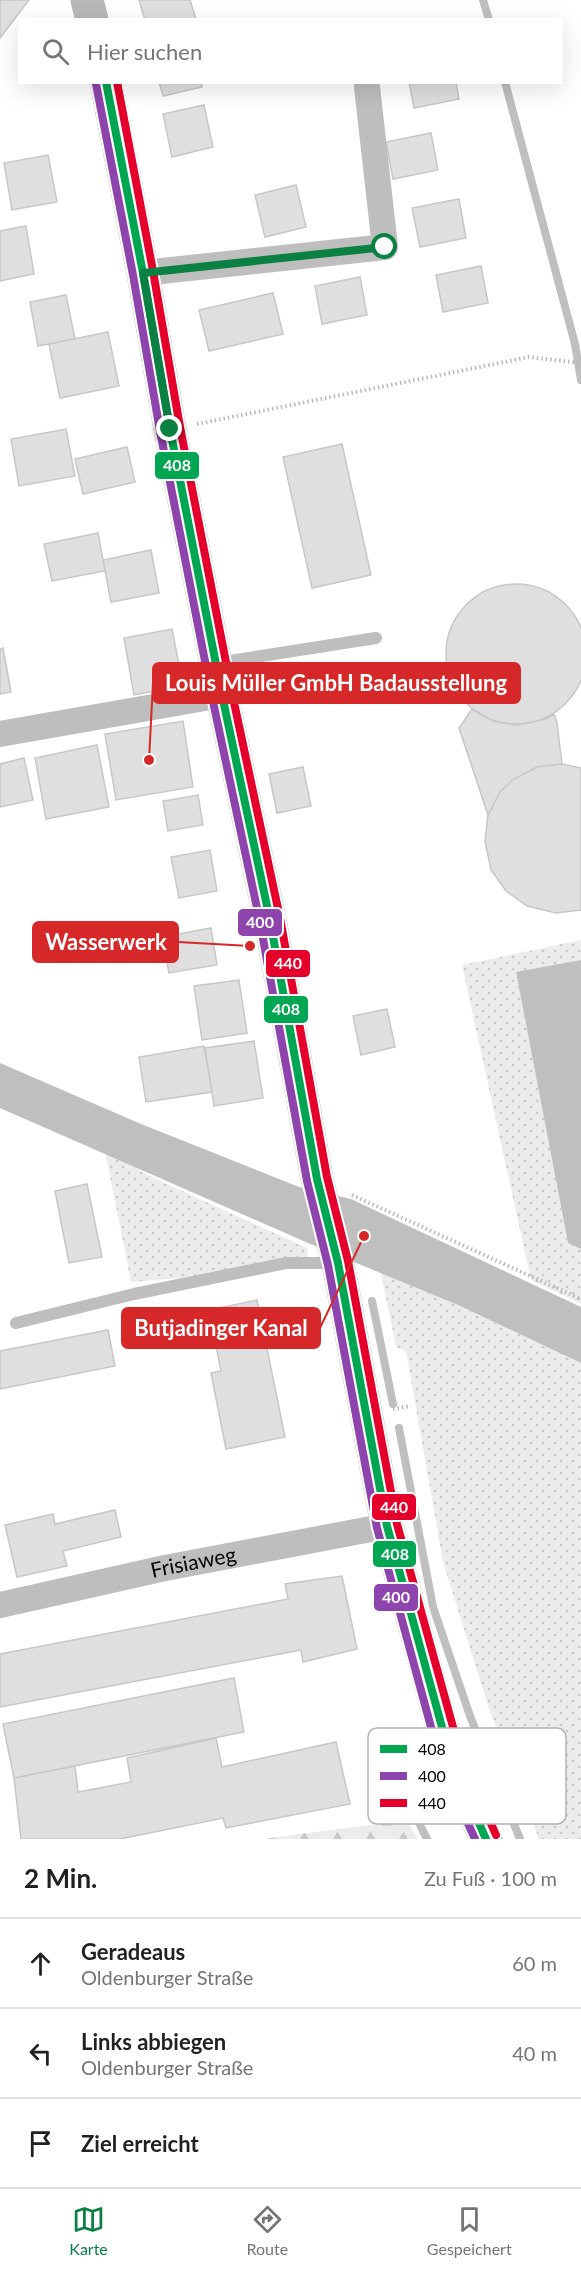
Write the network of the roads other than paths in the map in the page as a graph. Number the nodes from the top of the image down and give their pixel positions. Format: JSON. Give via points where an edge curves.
{"nodes":[{"id":1,"x":87,"y":0,"type":"edge"},
{"id":2,"x":92,"y":18,"type":"edge"},
{"id":3,"x":106,"y":84,"type":"edge"},
{"id":4,"x":367,"y":87,"type":"dead end"},
{"id":5,"x":143,"y":273,"type":"junction"},
{"id":6,"x":376,"y":638,"type":"dead end"},
{"id":7,"x":216,"y":663,"type":"junction"},
{"id":8,"x":222,"y":694,"type":"junction"},
{"id":9,"x":0,"y":734,"type":"edge"},
{"id":10,"x":338,"y":1263,"type":"junction"},
{"id":11,"x":16,"y":1323,"type":"dead end"},
{"id":12,"x":387,"y":1526,"type":"junction"},
{"id":13,"x":0,"y":1605,"type":"edge"},
{"id":14,"x":442,"y":1728,"type":"edge"},
{"id":15,"x":479,"y":1824,"type":"edge"},
{"id":16,"x":486,"y":1839,"type":"edge"}],
"edges":[{"from":1,"to":2,"type":"street"},
{"from":3,"to":5,"type":"street"},
{"from":4,"to":5,"type":"street","via":[[385,247]]},
{"from":5,"to":7,"type":"street"},
{"from":6,"to":7,"type":"lane"},
{"from":7,"to":8,"type":"street"},
{"from":8,"to":9,"type":"street"},
{"from":8,"to":10,"type":"street","via":[[270,920],[317,1179]]},
{"from":10,"to":11,"type":"lane","via":[[286,1263]]},
{"from":10,"to":12,"type":"street"},
{"from":12,"to":13,"type":"street","name":"Frisiaweg","via":[[165,1568]]},
{"from":12,"to":14,"type":"street"},
{"from":15,"to":16,"type":"street"}]}
